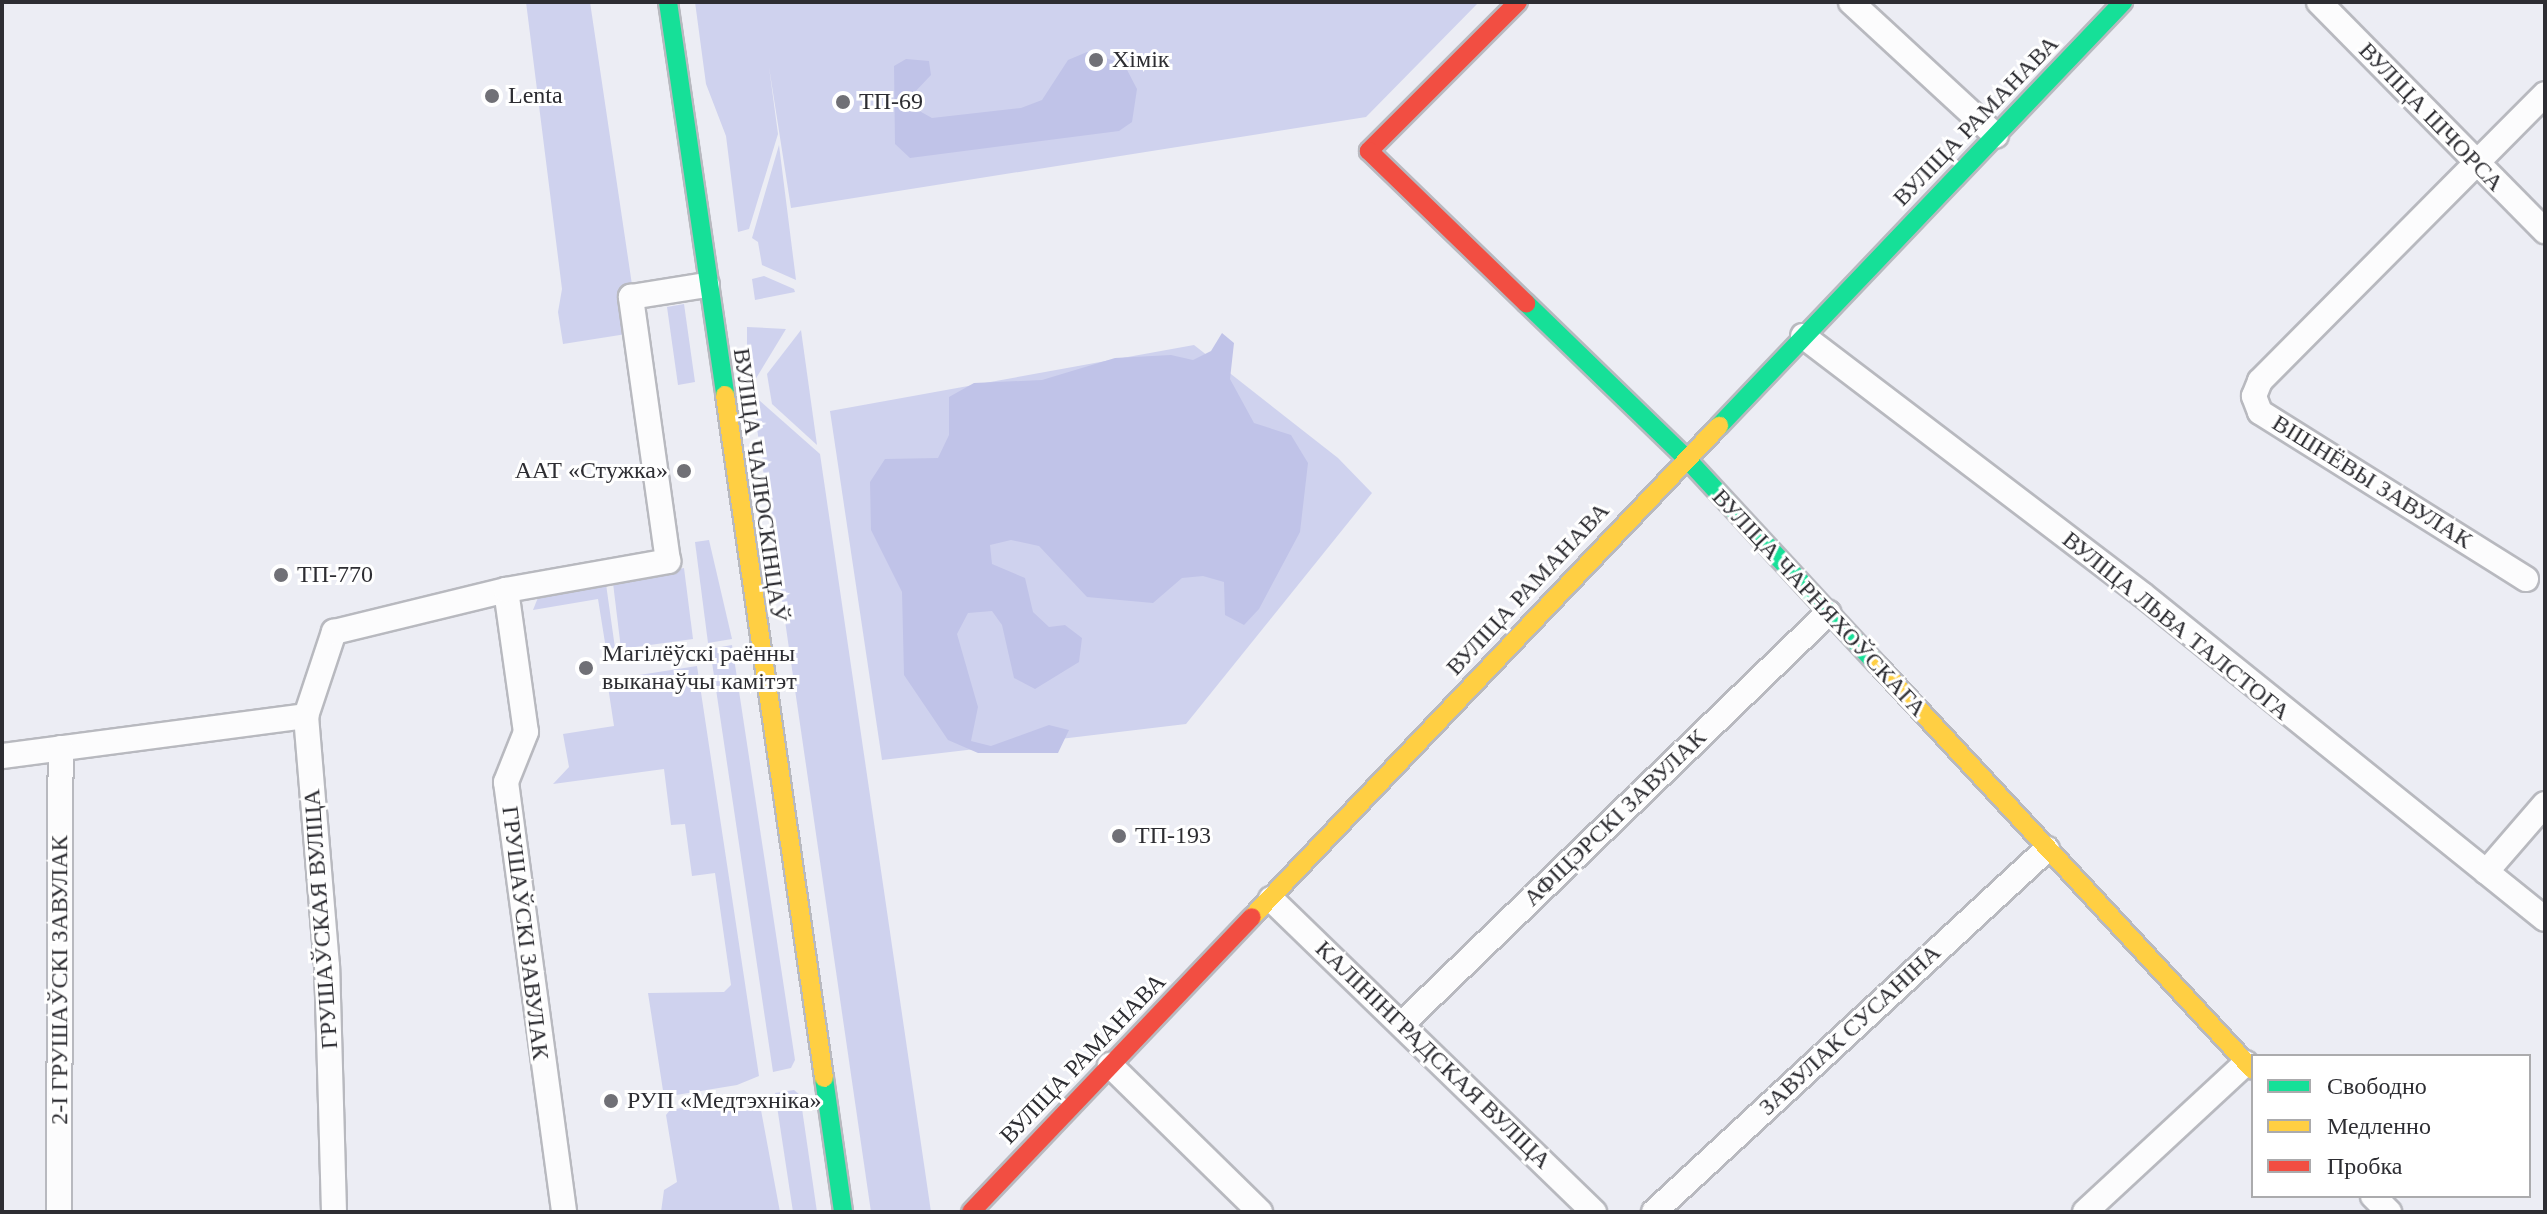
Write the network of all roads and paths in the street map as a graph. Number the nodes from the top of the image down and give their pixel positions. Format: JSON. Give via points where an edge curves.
{"nodes":[{"id":1,"x":668,"y":2,"type":"edge"},
{"id":2,"x":1518,"y":2,"type":"edge"},
{"id":3,"x":1851,"y":2,"type":"edge"},
{"id":4,"x":2123,"y":2,"type":"edge"},
{"id":5,"x":2319,"y":2,"type":"edge"},
{"id":6,"x":2545,"y":94,"type":"edge"},
{"id":7,"x":1996,"y":136,"type":"junction"},
{"id":8,"x":2473,"y":163,"type":"junction"},
{"id":9,"x":2545,"y":231,"type":"edge"},
{"id":10,"x":707,"y":285,"type":"junction"},
{"id":11,"x":1803,"y":336,"type":"junction"},
{"id":12,"x":1686,"y":458,"type":"junction"},
{"id":13,"x":2526,"y":579,"type":"dead end"},
{"id":14,"x":506,"y":590,"type":"junction"},
{"id":15,"x":1828,"y":613,"type":"junction"},
{"id":16,"x":306,"y":716,"type":"junction"},
{"id":17,"x":61,"y":748,"type":"junction"},
{"id":18,"x":2,"y":756,"type":"edge"},
{"id":19,"x":2545,"y":804,"type":"edge"},
{"id":20,"x":2047,"y":849,"type":"junction"},
{"id":21,"x":2486,"y":872,"type":"junction"},
{"id":22,"x":1271,"y":899,"type":"junction"},
{"id":23,"x":2545,"y":919,"type":"edge"},
{"id":24,"x":1403,"y":1023,"type":"junction"},
{"id":25,"x":1110,"y":1065,"type":"junction"},
{"id":26,"x":2250,"y":1067,"type":"edge"},
{"id":27,"x":59,"y":1212,"type":"edge"},
{"id":28,"x":334,"y":1212,"type":"edge"},
{"id":29,"x":564,"y":1212,"type":"edge"},
{"id":30,"x":843,"y":1212,"type":"edge"},
{"id":31,"x":971,"y":1212,"type":"edge"},
{"id":32,"x":1260,"y":1212,"type":"edge"},
{"id":33,"x":1594,"y":1212,"type":"edge"},
{"id":34,"x":1654,"y":1212,"type":"edge"},
{"id":35,"x":2085,"y":1212,"type":"edge"}],
"edges":[{"from":1,"to":10,"type":"main road","name":"ВУЛІЦА ЧАЛЮСКІНЦАЎ"},
{"from":2,"to":12,"type":"main road","name":"ВУЛІЦА ЧАРНЯХОЎСКАГА","via":[[1369,151]]},
{"from":3,"to":7,"type":"street"},
{"from":4,"to":7,"type":"main road","name":"ВУЛІЦА РАМАНАВА"},
{"from":5,"to":8,"type":"street","name":"ВУЛІЦА ШЧОРСА"},
{"from":6,"to":8,"type":"street"},
{"from":7,"to":11,"type":"main road","name":"ВУЛІЦА РАМАНАВА"},
{"from":8,"to":9,"type":"street","name":"ВУЛІЦА ШЧОРСА"},
{"from":8,"to":13,"type":"street","name":"ВІШНЁВЫ ЗАВУЛАК","via":[[2260,381],[2254,396],[2260,412]]},
{"from":10,"to":14,"type":"street","via":[[631,297],[668,561]]},
{"from":10,"to":30,"type":"main road","name":"ВУЛІЦА ЧАЛЮСКІНЦАЎ"},
{"from":11,"to":12,"type":"main road","name":"ВУЛІЦА РАМАНАВА"},
{"from":11,"to":21,"type":"street","name":"ВУЛІЦА ЛЬВА ТАЛСТОГА","via":[[2143,595]]},
{"from":12,"to":15,"type":"main road","name":"ВУЛІЦА ЧАРНЯХОЎСКАГА"},
{"from":12,"to":22,"type":"main road","name":"ВУЛІЦА РАМАНАВА"},
{"from":14,"to":16,"type":"street","name":"ГРУШАЎСКАЯ ВУЛІЦА","via":[[334,632]]},
{"from":14,"to":29,"type":"street","name":"ГРУШАЎСКІ ЗАВУЛАК","via":[[526,732],[506,782]]},
{"from":15,"to":20,"type":"main road","name":"ВУЛІЦА ЧАРНЯХОЎСКАГА"},
{"from":15,"to":24,"type":"street","name":"АФІЦЭРСКІ ЗАВУЛАК"},
{"from":16,"to":17,"type":"street"},
{"from":16,"to":28,"type":"street","name":"ГРУШАЎСКАЯ ВУЛІЦА","via":[[327,966]]},
{"from":17,"to":18,"type":"street"},
{"from":17,"to":27,"type":"street","name":"2-І ГРУШАЎСКІ ЗАВУЛАК"},
{"from":19,"to":21,"type":"street"},
{"from":20,"to":26,"type":"main road","name":"ВУЛІЦА ЧАРНЯХОЎСКАГА"},
{"from":20,"to":34,"type":"street","name":"ЗАВУЛАК СУСАНІНА"},
{"from":21,"to":23,"type":"street","name":"ВУЛІЦА ЛЬВА ТАЛСТОГА"},
{"from":22,"to":24,"type":"street","name":"КАЛІНІНГРАДСКАЯ ВУЛІЦА"},
{"from":22,"to":25,"type":"main road","name":"ВУЛІЦА РАМАНАВА"},
{"from":24,"to":33,"type":"street","name":"КАЛІНІНГРАДСКАЯ ВУЛІЦА"},
{"from":25,"to":31,"type":"main road","name":"ВУЛІЦА РАМАНАВА"},
{"from":25,"to":32,"type":"street"},
{"from":26,"to":35,"type":"street"}]}
